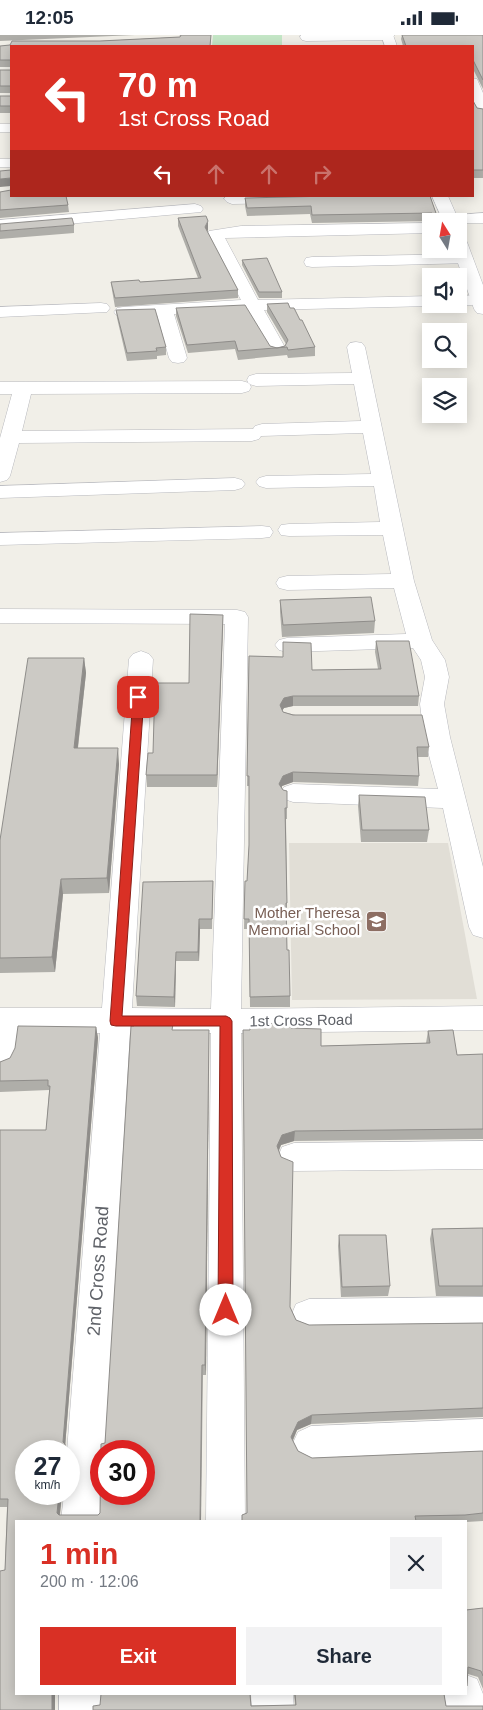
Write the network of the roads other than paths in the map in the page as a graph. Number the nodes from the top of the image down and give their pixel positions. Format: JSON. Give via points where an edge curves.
{"nodes":[{"id":1,"x":307,"y":39,"type":"edge"},
{"id":2,"x":388,"y":39,"type":"edge"},
{"id":3,"x":474,"y":87,"type":"edge"},
{"id":4,"x":483,"y":111,"type":"edge"},
{"id":5,"x":298,"y":197,"type":"edge"},
{"id":6,"x":440,"y":197,"type":"edge"},
{"id":7,"x":232,"y":199,"type":"dead end"},
{"id":8,"x":195,"y":209,"type":"dead end"},
{"id":9,"x":447,"y":213,"type":"edge"},
{"id":10,"x":483,"y":218,"type":"edge"},
{"id":11,"x":468,"y":219,"type":"edge"},
{"id":12,"x":0,"y":225,"type":"edge"},
{"id":13,"x":422,"y":228,"type":"edge"},
{"id":14,"x":465,"y":259,"type":"joint"},
{"id":15,"x":312,"y":262,"type":"dead end"},
{"id":16,"x":478,"y":280,"type":"edge"},
{"id":17,"x":422,"y":301,"type":"edge"},
{"id":18,"x":467,"y":302,"type":"edge"},
{"id":19,"x":252,"y":305,"type":"junction"},
{"id":20,"x":482,"y":305,"type":"edge"},
{"id":21,"x":100,"y":307,"type":"dead end"},
{"id":22,"x":164,"y":310,"type":"junction"},
{"id":23,"x":0,"y":312,"type":"edge"},
{"id":24,"x":123,"y":312,"type":"edge"},
{"id":25,"x":356,"y":347,"type":"dead end"},
{"id":26,"x":277,"y":349,"type":"edge"},
{"id":27,"x":178,"y":358,"type":"dead end"},
{"id":28,"x":362,"y":377,"type":"junction"},
{"id":29,"x":0,"y":388,"type":"edge"},
{"id":30,"x":23,"y":388,"type":"junction"},
{"id":31,"x":372,"y":427,"type":"junction"},
{"id":32,"x":10,"y":437,"type":"junction"},
{"id":33,"x":0,"y":476,"type":"edge"},
{"id":34,"x":383,"y":480,"type":"junction"},
{"id":35,"x":266,"y":482,"type":"dead end"},
{"id":36,"x":235,"y":484,"type":"dead end"},
{"id":37,"x":0,"y":492,"type":"edge"},
{"id":38,"x":392,"y":528,"type":"junction"},
{"id":39,"x":289,"y":530,"type":"dead end"},
{"id":40,"x":262,"y":532,"type":"dead end"},
{"id":41,"x":0,"y":539,"type":"edge"},
{"id":42,"x":403,"y":581,"type":"junction"},
{"id":43,"x":287,"y":583,"type":"dead end"},
{"id":44,"x":0,"y":616,"type":"edge"},
{"id":45,"x":420,"y":641,"type":"junction"},
{"id":46,"x":287,"y":645,"type":"edge"},
{"id":47,"x":141,"y":659,"type":"dead end"},
{"id":48,"x":293,"y":793,"type":"dead end"},
{"id":49,"x":454,"y":799,"type":"junction"},
{"id":50,"x":483,"y":927,"type":"edge"},
{"id":51,"x":483,"y":1018,"type":"edge"},
{"id":52,"x":3,"y":1020,"type":"edge"},
{"id":53,"x":116,"y":1021,"type":"junction"},
{"id":54,"x":226,"y":1021,"type":"junction"},
{"id":55,"x":0,"y":1059,"type":"edge"},
{"id":56,"x":483,"y":1155,"type":"edge"},
{"id":57,"x":294,"y":1157,"type":"dead end"},
{"id":58,"x":483,"y":1313,"type":"edge"},
{"id":59,"x":309,"y":1316,"type":"dead end"},
{"id":60,"x":483,"y":1438,"type":"edge"},
{"id":61,"x":311,"y":1445,"type":"dead end"},
{"id":62,"x":81,"y":1520,"type":"edge"},
{"id":63,"x":226,"y":1520,"type":"edge"},
{"id":64,"x":80,"y":1695,"type":"edge"},
{"id":65,"x":272,"y":1695,"type":"edge"},
{"id":66,"x":462,"y":1695,"type":"edge"},
{"id":67,"x":80,"y":1710,"type":"edge"},
{"id":68,"x":273,"y":1710,"type":"edge"},
{"id":69,"x":464,"y":1710,"type":"edge"}],
"edges":[{"from":1,"to":2,"type":"street"},
{"from":3,"to":4,"type":"street"},
{"from":5,"to":7,"type":"street"},
{"from":6,"to":9,"type":"street"},
{"from":8,"to":12,"type":"street","via":[[72,211]]},
{"from":10,"to":11,"type":"street"},
{"from":13,"to":19,"type":"street","via":[[215,234]]},
{"from":14,"to":15,"type":"street"},
{"from":14,"to":16,"type":"street"},
{"from":16,"to":20,"type":"street"},
{"from":17,"to":19,"type":"street"},
{"from":18,"to":20,"type":"street"},
{"from":19,"to":22,"type":"street"},
{"from":19,"to":26,"type":"street"},
{"from":21,"to":23,"type":"street"},
{"from":22,"to":24,"type":"street"},
{"from":22,"to":27,"type":"street"},
{"from":25,"to":28,"type":"street"},
{"from":28,"to":30,"type":"street","via":[[249,384]]},
{"from":28,"to":31,"type":"street"},
{"from":29,"to":30,"type":"street"},
{"from":30,"to":32,"type":"street"},
{"from":31,"to":32,"type":"street","via":[[257,433]]},
{"from":31,"to":34,"type":"street"},
{"from":32,"to":33,"type":"street"},
{"from":34,"to":35,"type":"street"},
{"from":34,"to":38,"type":"street"},
{"from":36,"to":37,"type":"street"},
{"from":38,"to":39,"type":"street"},
{"from":38,"to":42,"type":"street"},
{"from":40,"to":41,"type":"street"},
{"from":42,"to":43,"type":"street"},
{"from":42,"to":45,"type":"street"},
{"from":44,"to":54,"type":"street","via":[[237,617]]},
{"from":45,"to":46,"type":"street"},
{"from":45,"to":49,"type":"street","via":[[433,660],[437,677],[432,703],[424,716],[437,737]]},
{"from":47,"to":53,"type":"street","name":"2nd Cross Road"},
{"from":48,"to":49,"type":"street"},
{"from":49,"to":50,"type":"street"},
{"from":51,"to":54,"type":"street","name":"1st Cross Road"},
{"from":52,"to":53,"type":"street","name":"1st Cross Road"},
{"from":52,"to":55,"type":"street"},
{"from":53,"to":54,"type":"street","name":"1st Cross Road"},
{"from":53,"to":62,"type":"street","name":"2nd Cross Road"},
{"from":54,"to":63,"type":"street"},
{"from":56,"to":57,"type":"street"},
{"from":58,"to":59,"type":"street"},
{"from":60,"to":61,"type":"street"},
{"from":64,"to":67,"type":"street"},
{"from":65,"to":68,"type":"street"},
{"from":66,"to":69,"type":"street"}]}
